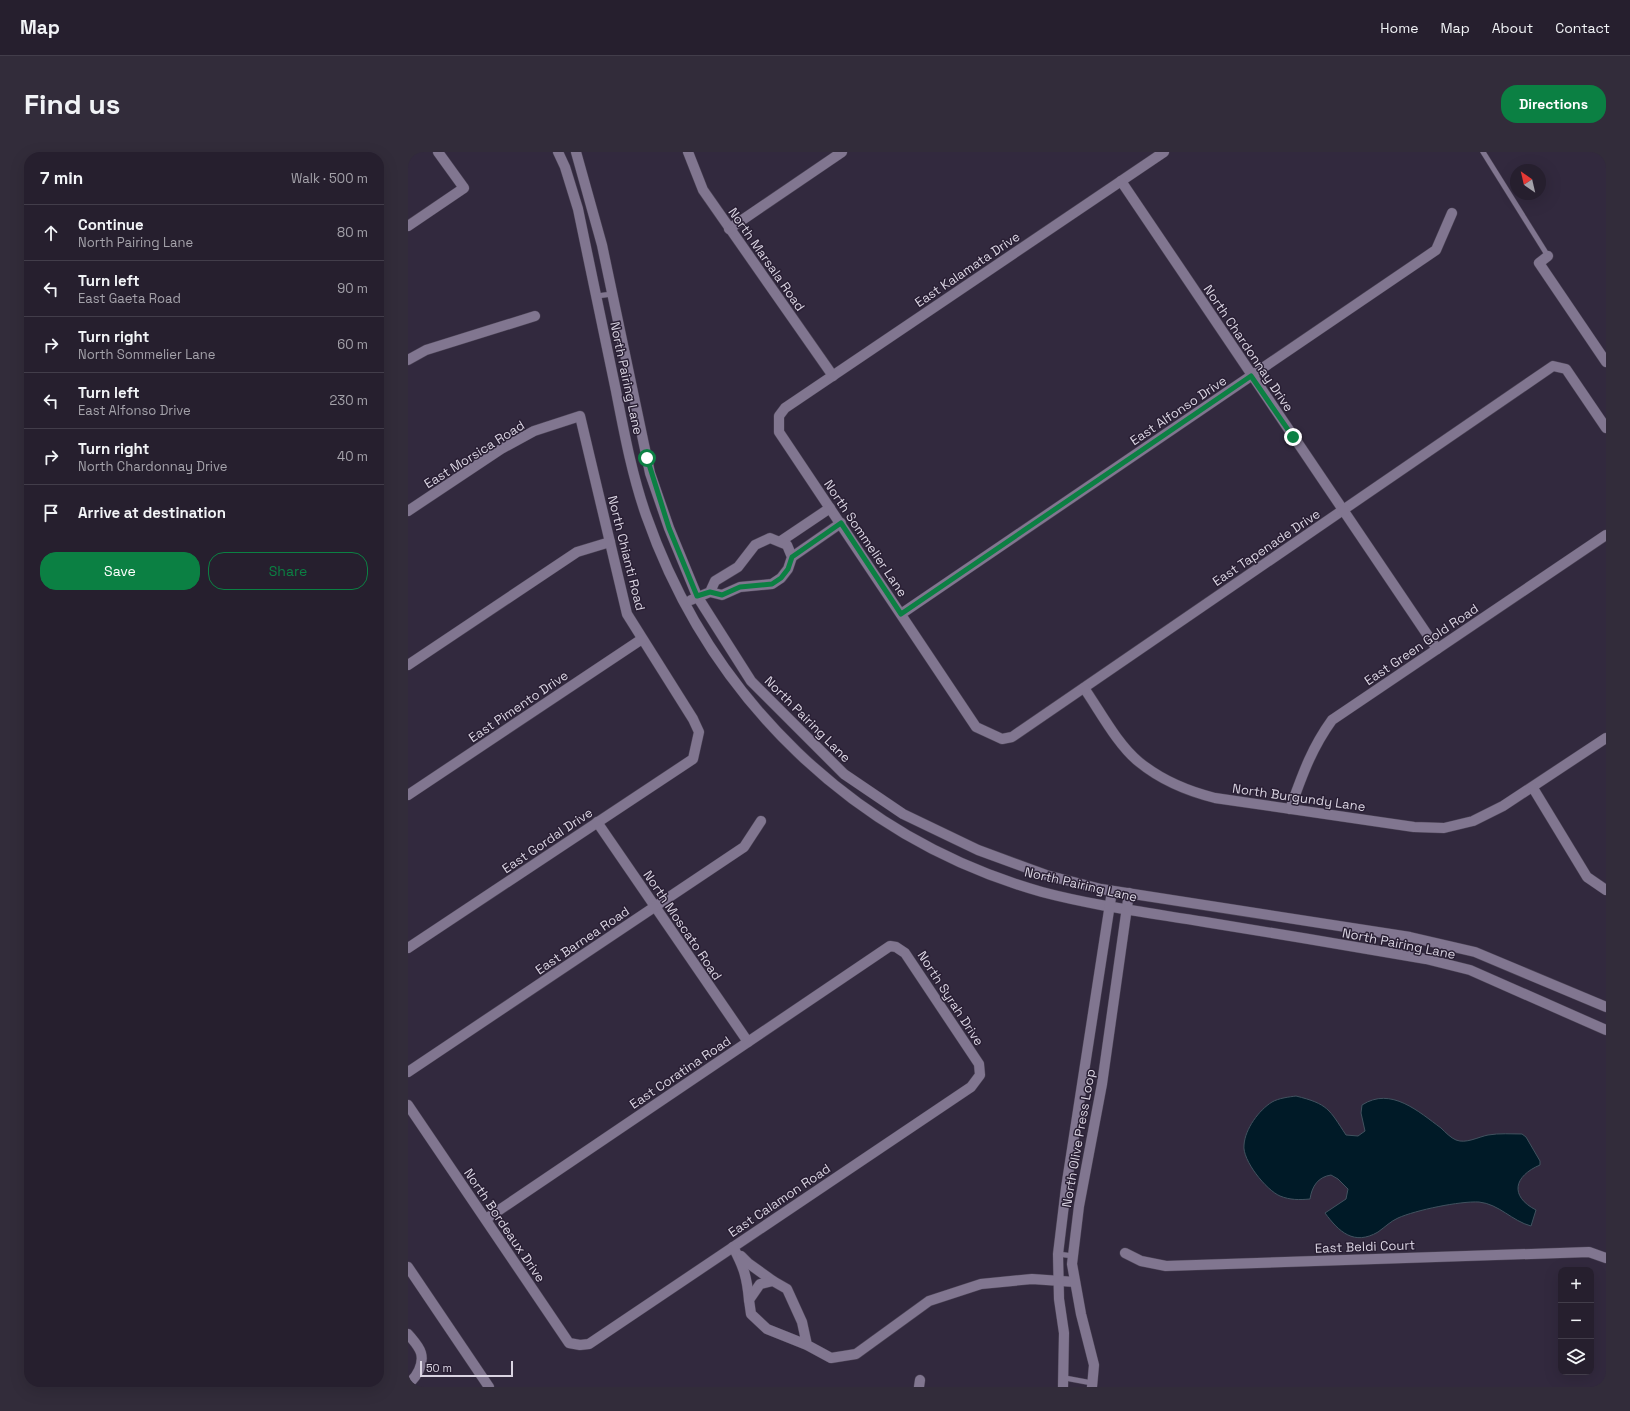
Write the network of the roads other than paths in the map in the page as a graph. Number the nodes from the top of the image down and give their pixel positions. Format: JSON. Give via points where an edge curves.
{"nodes":[{"id":1,"x":438,"y":152,"type":"edge"},
{"id":2,"x":558,"y":152,"type":"edge"},
{"id":3,"x":576,"y":152,"type":"edge"},
{"id":4,"x":688,"y":152,"type":"edge"},
{"id":5,"x":842,"y":152,"type":"edge"},
{"id":6,"x":1164,"y":152,"type":"edge"},
{"id":7,"x":1483,"y":152,"type":"edge"},
{"id":8,"x":1121,"y":181,"type":"junction"},
{"id":9,"x":1452,"y":213,"type":"dead end"},
{"id":10,"x":408,"y":226,"type":"edge"},
{"id":11,"x":729,"y":229,"type":"junction"},
{"id":12,"x":1548,"y":256,"type":"joint"},
{"id":13,"x":612,"y":294,"type":"junction"},
{"id":14,"x":597,"y":296,"type":"junction"},
{"id":15,"x":535,"y":316,"type":"dead end"},
{"id":16,"x":408,"y":360,"type":"edge"},
{"id":17,"x":1606,"y":362,"type":"edge"},
{"id":18,"x":833,"y":376,"type":"junction"},
{"id":19,"x":1251,"y":376,"type":"junction"},
{"id":20,"x":785,"y":408,"type":"joint"},
{"id":21,"x":580,"y":416,"type":"joint"},
{"id":22,"x":1606,"y":428,"type":"edge"},
{"id":23,"x":830,"y":508,"type":"junction"},
{"id":24,"x":1343,"y":510,"type":"junction"},
{"id":25,"x":408,"y":511,"type":"edge"},
{"id":26,"x":841,"y":523,"type":"junction"},
{"id":27,"x":1606,"y":535,"type":"edge"},
{"id":28,"x":781,"y":541,"type":"junction"},
{"id":29,"x":610,"y":542,"type":"junction"},
{"id":30,"x":792,"y":557,"type":"junction"},
{"id":31,"x":710,"y":592,"type":"junction"},
{"id":32,"x":697,"y":596,"type":"junction"},
{"id":33,"x":685,"y":604,"type":"junction"},
{"id":34,"x":901,"y":614,"type":"junction"},
{"id":35,"x":642,"y":639,"type":"junction"},
{"id":36,"x":1437,"y":649,"type":"junction"},
{"id":37,"x":408,"y":665,"type":"edge"},
{"id":38,"x":1084,"y":688,"type":"junction"},
{"id":39,"x":990,"y":735,"type":"joint"},
{"id":40,"x":1606,"y":738,"type":"edge"},
{"id":41,"x":695,"y":750,"type":"joint"},
{"id":42,"x":1533,"y":788,"type":"junction"},
{"id":43,"x":408,"y":795,"type":"edge"},
{"id":44,"x":1290,"y":809,"type":"junction"},
{"id":45,"x":761,"y":820,"type":"dead end"},
{"id":46,"x":597,"y":822,"type":"junction"},
{"id":47,"x":1606,"y":890,"type":"edge"},
{"id":48,"x":1112,"y":891,"type":"junction"},
{"id":49,"x":1129,"y":893,"type":"junction"},
{"id":50,"x":655,"y":906,"type":"junction"},
{"id":51,"x":1109,"y":906,"type":"junction"},
{"id":52,"x":1126,"y":909,"type":"junction"},
{"id":53,"x":890,"y":946,"type":"joint"},
{"id":54,"x":408,"y":948,"type":"edge"},
{"id":55,"x":1606,"y":1007,"type":"edge"},
{"id":56,"x":1606,"y":1030,"type":"edge"},
{"id":57,"x":748,"y":1042,"type":"junction"},
{"id":58,"x":408,"y":1072,"type":"edge"},
{"id":59,"x":980,"y":1075,"type":"joint"},
{"id":60,"x":408,"y":1105,"type":"edge"},
{"id":61,"x":486,"y":1219,"type":"junction"},
{"id":62,"x":733,"y":1247,"type":"junction"},
{"id":63,"x":1125,"y":1253,"type":"dead end"},
{"id":64,"x":1058,"y":1254,"type":"junction"},
{"id":65,"x":1073,"y":1256,"type":"junction"},
{"id":66,"x":1606,"y":1258,"type":"edge"},
{"id":67,"x":408,"y":1267,"type":"edge"},
{"id":68,"x":773,"y":1281,"type":"junction"},
{"id":69,"x":1059,"y":1281,"type":"junction"},
{"id":70,"x":1075,"y":1282,"type":"junction"},
{"id":71,"x":749,"y":1300,"type":"junction"},
{"id":72,"x":408,"y":1334,"type":"edge"},
{"id":73,"x":589,"y":1344,"type":"joint"},
{"id":74,"x":807,"y":1345,"type":"junction"},
{"id":75,"x":1064,"y":1382,"type":"edge"},
{"id":76,"x":408,"y":1384,"type":"edge"},
{"id":77,"x":1092,"y":1385,"type":"edge"},
{"id":78,"x":489,"y":1387,"type":"edge"}],
"edges":[{"from":1,"to":10,"type":"street","via":[[464,188]]},
{"from":2,"to":14,"type":"street","name":"North Pairing Lane","via":[[578,209]]},
{"from":3,"to":13,"type":"street","name":"North Pairing Lane","via":[[602,245]]},
{"from":4,"to":11,"type":"street","name":"North Marsala Road","via":[[703,190]]},
{"from":5,"to":11,"type":"street"},
{"from":6,"to":8,"type":"street","name":"East Kalamata Drive"},
{"from":7,"to":12,"type":"lane"},
{"from":8,"to":18,"type":"street","name":"East Kalamata Drive"},
{"from":8,"to":19,"type":"street","name":"North Chardonnay Drive"},
{"from":9,"to":19,"type":"street","name":"East Alfonso Drive","via":[[1436,250]]},
{"from":11,"to":18,"type":"street","name":"North Marsala Road"},
{"from":12,"to":17,"type":"street","via":[[1539,263]]},
{"from":13,"to":14,"type":"lane"},
{"from":13,"to":32,"type":"street","name":"North Pairing Lane","via":[[650,472],[669,528]]},
{"from":14,"to":33,"type":"street","name":"North Pairing Lane","via":[[636,484],[661,553]]},
{"from":15,"to":16,"type":"street","via":[[426,350]]},
{"from":18,"to":20,"type":"street","name":"East Kalamata Drive"},
{"from":19,"to":24,"type":"street","name":"North Chardonnay Drive"},
{"from":19,"to":34,"type":"street","name":"East Alfonso Drive"},
{"from":20,"to":23,"type":"street","name":"North Sommelier Lane","via":[[779,416],[780,432]]},
{"from":21,"to":25,"type":"street","name":"East Morsica Road","via":[[534,431]]},
{"from":21,"to":29,"type":"street","name":"North Chianti Road"},
{"from":22,"to":24,"type":"street","name":"East Tapenade Drive","via":[[1566,369],[1553,366]]},
{"from":23,"to":26,"type":"street","name":"North Sommelier Lane"},
{"from":23,"to":28,"type":"street"},
{"from":24,"to":36,"type":"street","name":"North Chardonnay Drive"},
{"from":24,"to":38,"type":"street","name":"East Tapenade Drive"},
{"from":26,"to":30,"type":"street"},
{"from":26,"to":34,"type":"street","name":"North Sommelier Lane"},
{"from":27,"to":36,"type":"street","name":"East Green Gold Road"},
{"from":28,"to":30,"type":"street","via":[[787,545]]},
{"from":28,"to":31,"type":"street","via":[[770,538],[755,545],[738,567],[715,581]]},
{"from":29,"to":35,"type":"street","name":"North Chianti Road","via":[[627,614]]},
{"from":29,"to":37,"type":"street","via":[[577,552]]},
{"from":30,"to":31,"type":"street","via":[[788,569],[772,584],[740,587],[722,595]]},
{"from":31,"to":32,"type":"street"},
{"from":32,"to":33,"type":"street"},
{"from":32,"to":48,"type":"street","name":"North Pairing Lane","via":[[751,681],[844,774],[903,814],[978,850],[1046,875]]},
{"from":33,"to":51,"type":"street","name":"North Pairing Lane","via":[[737,687],[788,746],[850,798],[901,831],[966,866],[1041,892]]},
{"from":34,"to":39,"type":"street","name":"North Sommelier Lane","via":[[976,727]]},
{"from":35,"to":41,"type":"street","name":"North Chianti Road","via":[[693,719],[699,732]]},
{"from":35,"to":43,"type":"street","name":"East Pimento Drive"},
{"from":36,"to":44,"type":"street","name":"East Green Gold Road","via":[[1332,720],[1317,741]]},
{"from":38,"to":39,"type":"street","name":"East Tapenade Drive","via":[[1012,737],[1002,739]]},
{"from":38,"to":44,"type":"street","name":"North Burgundy Lane","via":[[1122,744],[1138,761],[1172,784],[1215,798]]},
{"from":40,"to":42,"type":"street","name":"North Burgundy Lane"},
{"from":41,"to":46,"type":"street","name":"East Gordal Drive","via":[[693,759]]},
{"from":42,"to":44,"type":"street","name":"North Burgundy Lane","via":[[1473,821],[1444,828],[1414,827]]},
{"from":42,"to":47,"type":"street","via":[[1587,877]]},
{"from":45,"to":50,"type":"street","name":"East Barnea Road","via":[[744,847]]},
{"from":46,"to":50,"type":"street","name":"North Moscato Road"},
{"from":46,"to":54,"type":"street","name":"East Gordal Drive"},
{"from":48,"to":49,"type":"street","name":"North Pairing Lane"},
{"from":48,"to":51,"type":"street","name":"North Olive Press Loop"},
{"from":49,"to":52,"type":"street","name":"North Olive Press Loop"},
{"from":49,"to":55,"type":"street","name":"North Pairing Lane","via":[[1410,938],[1475,952]]},
{"from":50,"to":57,"type":"street","name":"North Moscato Road"},
{"from":50,"to":58,"type":"street","name":"East Barnea Road"},
{"from":51,"to":52,"type":"street","name":"North Pairing Lane"},
{"from":51,"to":64,"type":"street","name":"North Olive Press Loop"},
{"from":52,"to":56,"type":"street","name":"North Pairing Lane","via":[[1426,959],[1470,970]]},
{"from":52,"to":65,"type":"street","name":"North Olive Press Loop","via":[[1100,1095],[1079,1206]]},
{"from":53,"to":57,"type":"street","name":"East Coratina Road"},
{"from":53,"to":59,"type":"street","name":"North Syrah Drive","via":[[905,952],[979,1064]]},
{"from":57,"to":61,"type":"street","name":"East Coratina Road"},
{"from":59,"to":62,"type":"street","name":"East Calamon Road","via":[[971,1086]]},
{"from":60,"to":61,"type":"street","name":"North Bordeaux Drive"},
{"from":61,"to":73,"type":"street","name":"North Bordeaux Drive","via":[[569,1342]]},
{"from":62,"to":68,"type":"street","via":[[748,1263]]},
{"from":62,"to":71,"type":"street","via":[[748,1278]]},
{"from":62,"to":73,"type":"street","name":"East Calamon Road"},
{"from":63,"to":66,"type":"street","name":"East Beldi Court","via":[[1141,1261],[1166,1266],[1589,1252]]},
{"from":64,"to":65,"type":"lane"},
{"from":64,"to":69,"type":"street","name":"North Olive Press Loop"},
{"from":65,"to":70,"type":"street","name":"North Olive Press Loop"},
{"from":67,"to":78,"type":"street"},
{"from":68,"to":71,"type":"street","via":[[760,1284]]},
{"from":68,"to":74,"type":"street","via":[[787,1289],[802,1322]]},
{"from":69,"to":70,"type":"street"},
{"from":69,"to":74,"type":"street","via":[[1032,1279],[981,1284],[929,1301],[856,1354],[831,1358]]},
{"from":69,"to":75,"type":"street","name":"North Olive Press Loop","via":[[1064,1333]]},
{"from":70,"to":77,"type":"street","name":"North Olive Press Loop","via":[[1080,1314],[1094,1365]]},
{"from":71,"to":74,"type":"street","via":[[751,1314],[766,1329]]},
{"from":72,"to":76,"type":"street","via":[[421,1352],[420,1368],[414,1380]]},
{"from":75,"to":77,"type":"lane"}]}
